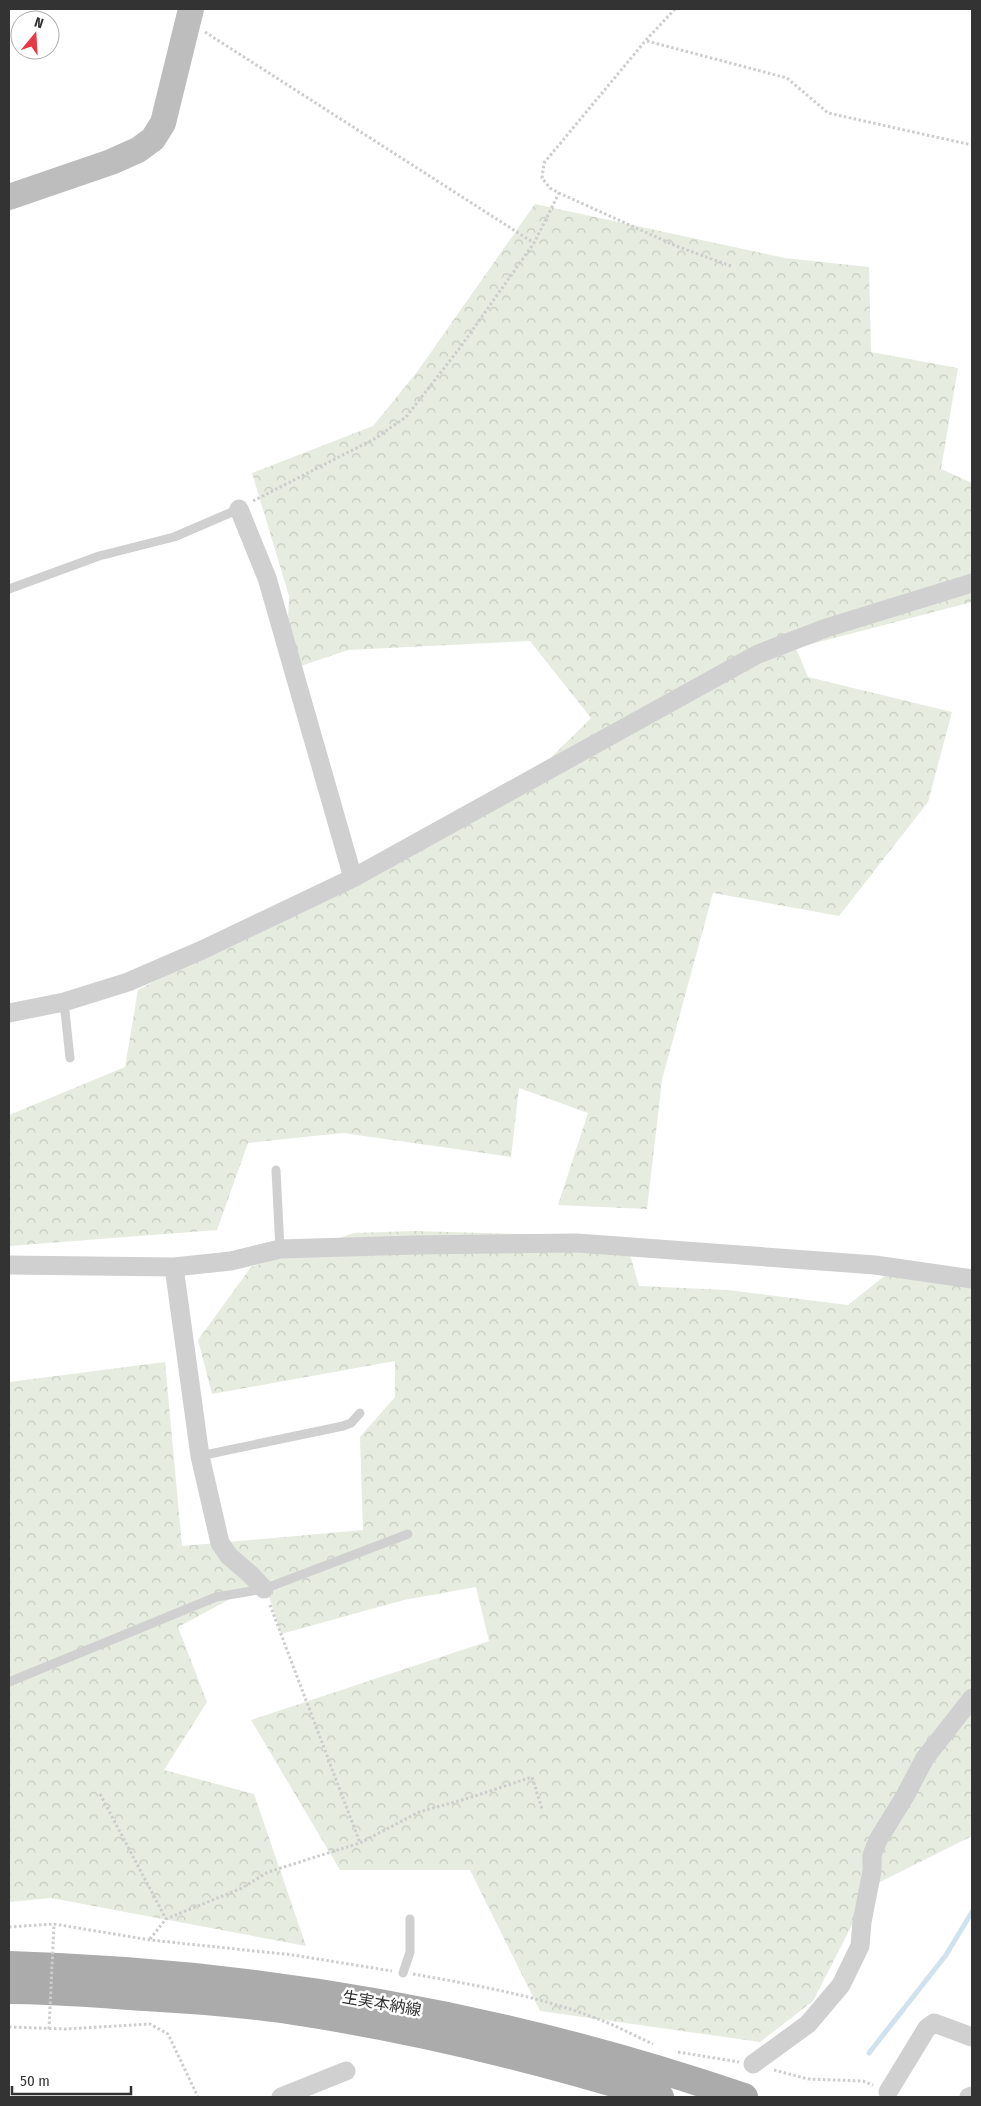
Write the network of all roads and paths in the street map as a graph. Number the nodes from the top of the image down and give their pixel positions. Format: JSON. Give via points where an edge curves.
{"nodes":[{"id":1,"x":675,"y":9,"type":"edge"},
{"id":2,"x":189,"y":15,"type":"edge"},
{"id":3,"x":646,"y":40,"type":"junction"},
{"id":4,"x":972,"y":145,"type":"edge"},
{"id":5,"x":559,"y":193,"type":"junction"},
{"id":6,"x":9,"y":197,"type":"edge"},
{"id":7,"x":534,"y":243,"type":"junction"},
{"id":8,"x":731,"y":266,"type":"dead end"},
{"id":9,"x":239,"y":509,"type":"junction"},
{"id":10,"x":972,"y":584,"type":"edge"},
{"id":11,"x":9,"y":588,"type":"edge"},
{"id":12,"x":353,"y":878,"type":"junction"},
{"id":13,"x":64,"y":1002,"type":"junction"},
{"id":14,"x":9,"y":1014,"type":"edge"},
{"id":15,"x":70,"y":1058,"type":"dead end"},
{"id":16,"x":276,"y":1170,"type":"dead end"},
{"id":17,"x":280,"y":1249,"type":"junction"},
{"id":18,"x":9,"y":1265,"type":"edge"},
{"id":19,"x":174,"y":1267,"type":"junction"},
{"id":20,"x":972,"y":1280,"type":"edge"},
{"id":21,"x":360,"y":1413,"type":"dead end"},
{"id":22,"x":200,"y":1456,"type":"junction"},
{"id":23,"x":408,"y":1534,"type":"dead end"},
{"id":24,"x":264,"y":1590,"type":"junction"},
{"id":25,"x":9,"y":1682,"type":"edge"},
{"id":26,"x":972,"y":1698,"type":"edge"},
{"id":27,"x":100,"y":1794,"type":"dead end"},
{"id":28,"x":542,"y":1809,"type":"dead end"},
{"id":29,"x":360,"y":1842,"type":"junction"},
{"id":30,"x":166,"y":1919,"type":"junction"},
{"id":31,"x":410,"y":1919,"type":"dead end"},
{"id":32,"x":54,"y":1924,"type":"dead end"},
{"id":33,"x":150,"y":1940,"type":"dead end"},
{"id":34,"x":9,"y":1965,"type":"edge"},
{"id":35,"x":403,"y":1973,"type":"dead end"},
{"id":36,"x":9,"y":1990,"type":"edge"},
{"id":37,"x":9,"y":2027,"type":"edge"},
{"id":38,"x":49,"y":2029,"type":"junction"},
{"id":39,"x":972,"y":2037,"type":"edge"},
{"id":40,"x":753,"y":2064,"type":"dead end"},
{"id":41,"x":346,"y":2071,"type":"dead end"},
{"id":42,"x":888,"y":2092,"type":"dead end"},
{"id":43,"x":198,"y":2097,"type":"edge"},
{"id":44,"x":281,"y":2097,"type":"edge"},
{"id":45,"x":660,"y":2097,"type":"edge"},
{"id":46,"x":744,"y":2097,"type":"edge"}],
"edges":[{"from":1,"to":3,"type":"path"},
{"from":2,"to":6,"type":"street","via":[[164,123],[153,138],[138,150],[111,162]]},
{"from":2,"to":7,"type":"path"},
{"from":3,"to":4,"type":"path","via":[[787,78],[828,113]]},
{"from":3,"to":5,"type":"path","via":[[544,163],[542,178]]},
{"from":5,"to":7,"type":"path"},
{"from":5,"to":8,"type":"path","via":[[676,246]]},
{"from":7,"to":9,"type":"path","via":[[406,417],[376,438]]},
{"from":9,"to":11,"type":"lane","via":[[174,537],[99,556]]},
{"from":9,"to":12,"type":"street","via":[[267,578]]},
{"from":10,"to":12,"type":"street","via":[[826,628],[758,654]]},
{"from":12,"to":13,"type":"street","via":[[128,982]]},
{"from":13,"to":14,"type":"street"},
{"from":13,"to":15,"type":"lane"},
{"from":16,"to":17,"type":"lane"},
{"from":17,"to":19,"type":"street","via":[[231,1261]]},
{"from":17,"to":20,"type":"street","via":[[577,1243],[875,1265]]},
{"from":18,"to":19,"type":"street"},
{"from":19,"to":22,"type":"street"},
{"from":21,"to":22,"type":"lane","via":[[343,1426]]},
{"from":22,"to":24,"type":"street","via":[[220,1542],[229,1556]]},
{"from":23,"to":24,"type":"lane"},
{"from":24,"to":25,"type":"lane","via":[[216,1597]]},
{"from":24,"to":29,"type":"path"},
{"from":26,"to":40,"type":"street","via":[[925,1758],[878,1840],[872,1855],[860,1946],[841,1985],[808,2024]]},
{"from":27,"to":30,"type":"path"},
{"from":28,"to":29,"type":"path","via":[[532,1777],[419,1812]]},
{"from":29,"to":30,"type":"path","via":[[268,1872],[242,1888]]},
{"from":30,"to":33,"type":"path"},
{"from":31,"to":35,"type":"lane","via":[[410,1952]]},
{"from":32,"to":38,"type":"path","bridge":true},
{"from":34,"to":46,"type":"main road","name":"生実本納線","via":[[219,1978],[399,2005],[577,2046]]},
{"from":36,"to":45,"type":"main road","name":"生実本納線","via":[[196,2000],[305,2012],[494,2050]]},
{"from":37,"to":38,"type":"path"},
{"from":38,"to":43,"type":"path","via":[[150,2024],[168,2034]]},
{"from":39,"to":42,"type":"street","via":[[934,2023],[927,2028]]},
{"from":41,"to":44,"type":"street"}]}
